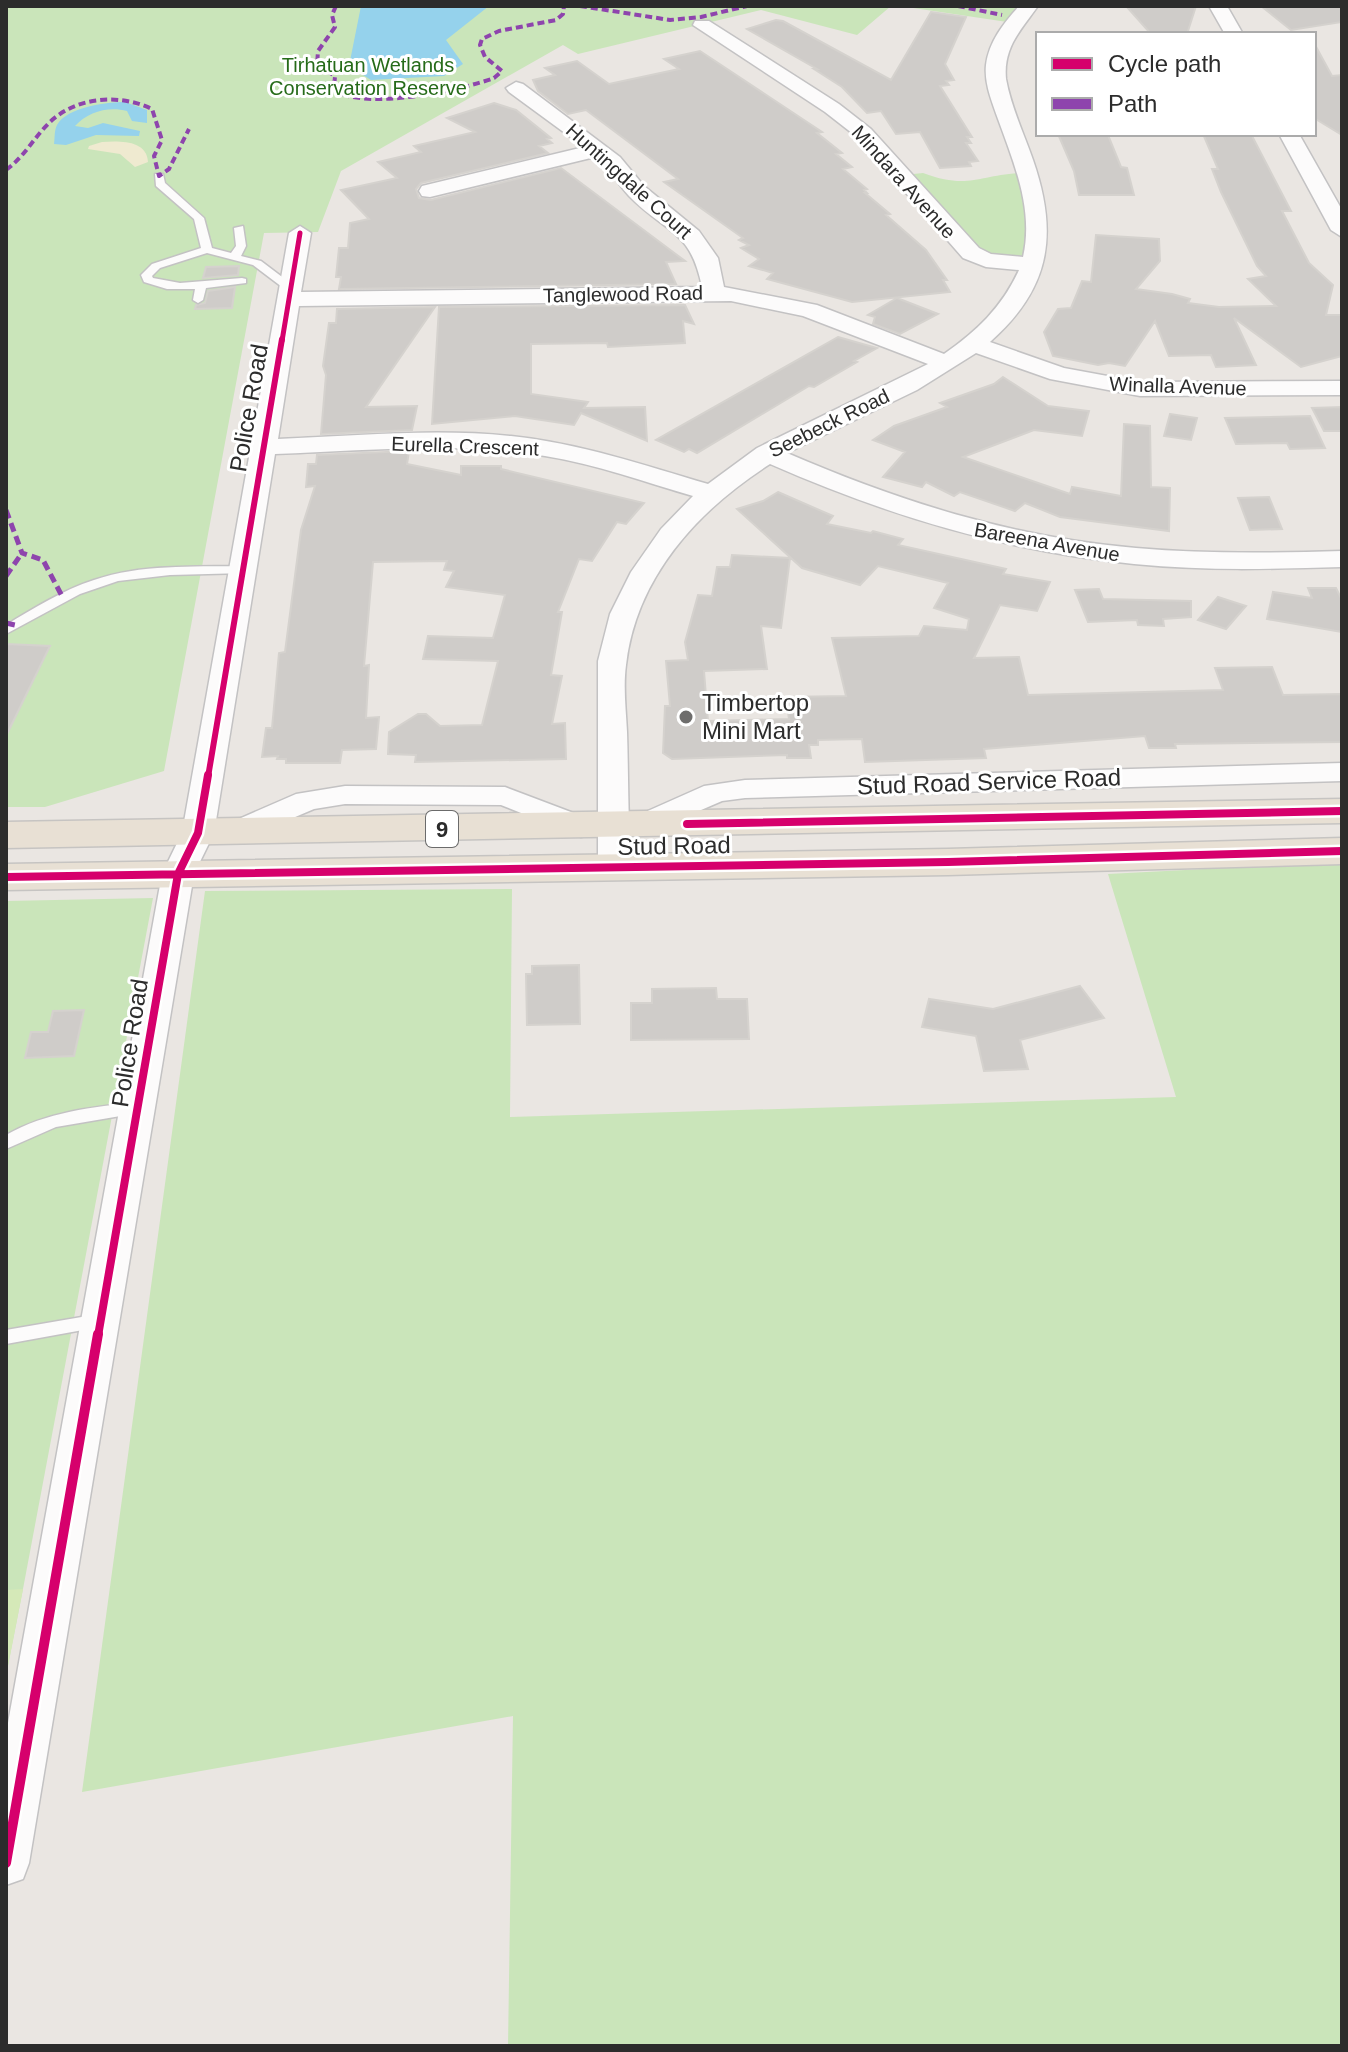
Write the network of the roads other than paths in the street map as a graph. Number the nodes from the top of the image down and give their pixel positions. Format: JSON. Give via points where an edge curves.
{"nodes":[{"id":1,"x":1029,"y":6,"type":"edge"},
{"id":2,"x":1218,"y":6,"type":"edge"},
{"id":3,"x":702,"y":25,"type":"dead end"},
{"id":4,"x":1233,"y":32,"type":"edge"},
{"id":5,"x":515,"y":88,"type":"dead end"},
{"id":6,"x":1290,"y":136,"type":"edge"},
{"id":7,"x":599,"y":150,"type":"junction"},
{"id":8,"x":159,"y":176,"type":"dead end"},
{"id":9,"x":430,"y":192,"type":"dead end"},
{"id":10,"x":239,"y":228,"type":"dead end"},
{"id":11,"x":1342,"y":230,"type":"edge"},
{"id":12,"x":300,"y":233,"type":"dead end"},
{"id":13,"x":207,"y":250,"type":"junction"},
{"id":14,"x":235,"y":256,"type":"junction"},
{"id":15,"x":1033,"y":265,"type":"junction"},
{"id":16,"x":242,"y":281,"type":"dead end"},
{"id":17,"x":201,"y":284,"type":"junction"},
{"id":18,"x":714,"y":293,"type":"junction"},
{"id":19,"x":289,"y":294,"type":"junction"},
{"id":20,"x":198,"y":300,"type":"dead end"},
{"id":21,"x":972,"y":344,"type":"junction"},
{"id":22,"x":946,"y":363,"type":"junction"},
{"id":23,"x":1342,"y":388,"type":"edge"},
{"id":24,"x":263,"y":447,"type":"junction"},
{"id":25,"x":766,"y":453,"type":"junction"},
{"id":26,"x":709,"y":493,"type":"junction"},
{"id":27,"x":1342,"y":559,"type":"edge"},
{"id":28,"x":241,"y":570,"type":"junction"},
{"id":29,"x":6,"y":630,"type":"edge"},
{"id":30,"x":1342,"y":772,"type":"edge"},
{"id":31,"x":1342,"y":811,"type":"edge"},
{"id":32,"x":612,"y":826,"type":"junction"},
{"id":33,"x":217,"y":833,"type":"junction"},
{"id":34,"x":6,"y":835,"type":"edge"},
{"id":35,"x":1342,"y":851,"type":"edge"},
{"id":36,"x":614,"y":867,"type":"junction"},
{"id":37,"x":178,"y":874,"type":"junction"},
{"id":38,"x":6,"y":877,"type":"edge"},
{"id":39,"x":140,"y":1108,"type":"junction"},
{"id":40,"x":6,"y":1143,"type":"edge"},
{"id":41,"x":102,"y":1320,"type":"junction"},
{"id":42,"x":6,"y":1337,"type":"edge"},
{"id":43,"x":6,"y":1863,"type":"edge"}],
"edges":[{"from":1,"to":15,"type":"street","name":"Seebeck Road","via":[[1000,46],[995,69],[1037,205],[1039,241]]},
{"from":2,"to":4,"type":"street"},
{"from":3,"to":15,"type":"street","name":"Mindara Avenue","via":[[864,133],[971,253],[986,260]]},
{"from":5,"to":7,"type":"street","name":"Huntingdale Court"},
{"from":6,"to":11,"type":"street"},
{"from":7,"to":9,"type":"street"},
{"from":7,"to":18,"type":"street","name":"Huntingdale Court","via":[[636,191],[697,242],[710,266]]},
{"from":8,"to":13,"type":"lane","via":[[160,184],[199,218]]},
{"from":10,"to":14,"type":"lane","via":[[241,246]]},
{"from":12,"to":19,"type":"street","name":"Police Road"},
{"from":13,"to":14,"type":"lane"},
{"from":13,"to":17,"type":"lane","via":[[156,266],[146,275],[153,284]]},
{"from":14,"to":19,"type":"lane","via":[[269,270]]},
{"from":15,"to":21,"type":"street","name":"Seebeck Road","via":[[1000,320]]},
{"from":16,"to":17,"type":"lane"},
{"from":17,"to":20,"type":"lane"},
{"from":18,"to":19,"type":"street","name":"Tanglewood Road"},
{"from":18,"to":22,"type":"street","name":"Tanglewood Road","via":[[809,310]]},
{"from":19,"to":24,"type":"street","name":"Police Road"},
{"from":21,"to":22,"type":"street","name":"Seebeck Road"},
{"from":21,"to":23,"type":"street","name":"Winalla Avenue","via":[[1059,374],[1140,389]]},
{"from":22,"to":25,"type":"street","name":"Seebeck Road"},
{"from":24,"to":26,"type":"street","name":"Eurella Crescent","via":[[523,445],[593,458]]},
{"from":24,"to":28,"type":"street","name":"Police Road"},
{"from":25,"to":26,"type":"street","name":"Seebeck Road"},
{"from":25,"to":27,"type":"street","name":"Bareena Avenue","via":[[884,503],[1007,537],[1169,559]]},
{"from":26,"to":32,"type":"street","name":"Seebeck Road","via":[[656,553],[623,620],[612,663]]},
{"from":28,"to":29,"type":"lane","via":[[145,573],[110,580],[77,591]]},
{"from":28,"to":33,"type":"street","name":"Police Road"},
{"from":30,"to":32,"type":"street","name":"Stud Road Service Road","via":[[745,789],[715,793]]},
{"from":31,"to":32,"type":"highway","name":"Stud Road","number":"9"},
{"from":32,"to":33,"type":"highway","name":"Stud Road","number":"9"},
{"from":32,"to":36,"type":"street","name":"Seebeck Road"},
{"from":33,"to":34,"type":"highway","name":"Stud Road","number":"9"},
{"from":33,"to":37,"type":"street","name":"Police Road"},
{"from":35,"to":36,"type":"highway","name":"Stud Road","number":"9"},
{"from":36,"to":37,"type":"highway","name":"Stud Road","number":"9"},
{"from":37,"to":38,"type":"highway","name":"Stud Road","number":"9"},
{"from":37,"to":39,"type":"street","name":"Police Road"},
{"from":39,"to":40,"type":"lane","via":[[69,1117]]},
{"from":39,"to":41,"type":"street","name":"Police Road"},
{"from":41,"to":42,"type":"lane"},
{"from":41,"to":43,"type":"street","name":"Police Road"}]}
